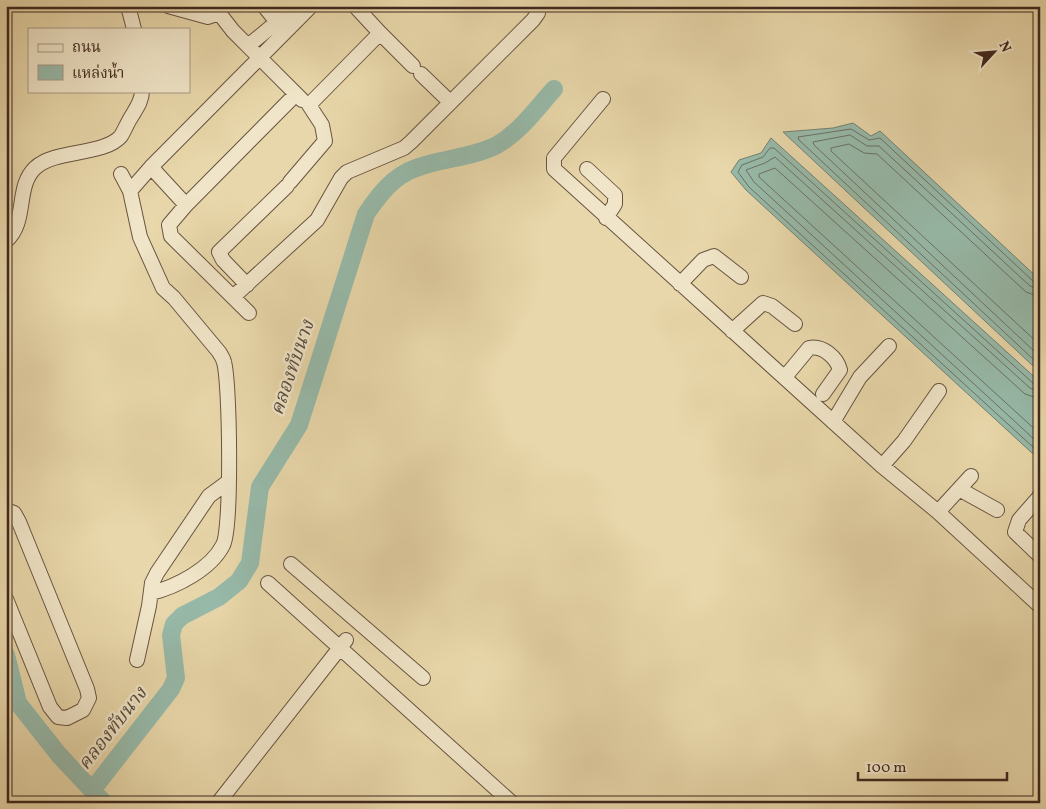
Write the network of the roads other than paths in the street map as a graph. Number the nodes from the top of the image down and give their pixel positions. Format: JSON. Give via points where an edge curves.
{"nodes":[{"id":1,"x":128,"y":6,"type":"edge"},
{"id":2,"x":168,"y":6,"type":"edge"},
{"id":3,"x":264,"y":6,"type":"edge"},
{"id":4,"x":311,"y":6,"type":"edge"},
{"id":5,"x":355,"y":6,"type":"edge"},
{"id":6,"x":538,"y":6,"type":"edge"},
{"id":7,"x":217,"y":10,"type":"edge"},
{"id":8,"x":289,"y":12,"type":"dead end"},
{"id":9,"x":276,"y":21,"type":"junction"},
{"id":10,"x":134,"y":28,"type":"edge"},
{"id":11,"x":380,"y":33,"type":"junction"},
{"id":12,"x":248,"y":46,"type":"junction"},
{"id":13,"x":259,"y":58,"type":"junction"},
{"id":14,"x":142,"y":92,"type":"edge"},
{"id":15,"x":296,"y":94,"type":"junction"},
{"id":16,"x":603,"y":98,"type":"dead end"},
{"id":17,"x":450,"y":102,"type":"junction"},
{"id":18,"x":309,"y":105,"type":"junction"},
{"id":19,"x":151,"y":167,"type":"junction"},
{"id":20,"x":586,"y":169,"type":"dead end"},
{"id":21,"x":121,"y":174,"type":"dead end"},
{"id":22,"x":130,"y":191,"type":"junction"},
{"id":23,"x":186,"y":205,"type":"junction"},
{"id":24,"x":606,"y":218,"type":"junction"},
{"id":25,"x":6,"y":241,"type":"edge"},
{"id":26,"x":741,"y":277,"type":"dead end"},
{"id":27,"x":680,"y":284,"type":"junction"},
{"id":28,"x":247,"y":285,"type":"junction"},
{"id":29,"x":233,"y":297,"type":"junction"},
{"id":30,"x":248,"y":313,"type":"dead end"},
{"id":31,"x":795,"y":324,"type":"dead end"},
{"id":32,"x":732,"y":331,"type":"junction"},
{"id":33,"x":889,"y":346,"type":"dead end"},
{"id":34,"x":784,"y":377,"type":"junction"},
{"id":35,"x":939,"y":391,"type":"dead end"},
{"id":36,"x":823,"y":394,"type":"dead end"},
{"id":37,"x":833,"y":422,"type":"junction"},
{"id":38,"x":882,"y":466,"type":"junction"},
{"id":39,"x":971,"y":476,"type":"dead end"},
{"id":40,"x":228,"y":482,"type":"junction"},
{"id":41,"x":959,"y":489,"type":"junction"},
{"id":42,"x":1040,"y":496,"type":"edge"},
{"id":43,"x":6,"y":510,"type":"edge"},
{"id":44,"x":997,"y":510,"type":"dead end"},
{"id":45,"x":938,"y":512,"type":"junction"},
{"id":46,"x":1040,"y":556,"type":"edge"},
{"id":47,"x":291,"y":564,"type":"dead end"},
{"id":48,"x":268,"y":583,"type":"dead end"},
{"id":49,"x":151,"y":593,"type":"junction"},
{"id":50,"x":6,"y":599,"type":"edge"},
{"id":51,"x":1039,"y":603,"type":"edge"},
{"id":52,"x":360,"y":625,"type":"junction"},
{"id":53,"x":345,"y":641,"type":"junction"},
{"id":54,"x":137,"y":660,"type":"dead end"},
{"id":55,"x":423,"y":678,"type":"dead end"},
{"id":56,"x":218,"y":803,"type":"edge"},
{"id":57,"x":512,"y":803,"type":"edge"}],
"edges":[{"from":1,"to":10,"type":"lane"},
{"from":2,"to":7,"type":"lane"},
{"from":3,"to":9,"type":"lane"},
{"from":4,"to":13,"type":"lane"},
{"from":5,"to":11,"type":"lane"},
{"from":6,"to":17,"type":"lane","via":[[534,20]]},
{"from":7,"to":12,"type":"lane"},
{"from":8,"to":9,"type":"lane"},
{"from":9,"to":12,"type":"lane"},
{"from":11,"to":17,"type":"lane"},
{"from":11,"to":18,"type":"lane"},
{"from":12,"to":13,"type":"lane"},
{"from":13,"to":15,"type":"lane"},
{"from":13,"to":19,"type":"lane"},
{"from":14,"to":25,"type":"lane","via":[[142,99],[120,137],[96,149],[51,158],[36,167],[28,178],[12,236]]},
{"from":15,"to":18,"type":"lane"},
{"from":15,"to":23,"type":"lane"},
{"from":16,"to":24,"type":"lane","via":[[554,158],[553,164],[561,177]]},
{"from":17,"to":28,"type":"lane","via":[[404,148],[341,178],[317,220]]},
{"from":18,"to":28,"type":"lane","via":[[322,125],[325,141],[288,184],[219,252]]},
{"from":19,"to":22,"type":"lane"},
{"from":19,"to":23,"type":"lane"},
{"from":20,"to":24,"type":"lane","via":[[614,195],[615,204]]},
{"from":21,"to":22,"type":"lane"},
{"from":22,"to":40,"type":"lane","via":[[140,237],[162,288],[180,305],[224,362],[229,408]]},
{"from":23,"to":29,"type":"lane","via":[[169,225],[171,236]]},
{"from":24,"to":27,"type":"lane"},
{"from":26,"to":27,"type":"lane","via":[[714,256],[704,260]]},
{"from":27,"to":32,"type":"lane"},
{"from":28,"to":29,"type":"lane"},
{"from":29,"to":30,"type":"lane"},
{"from":31,"to":32,"type":"lane","via":[[763,303]]},
{"from":32,"to":34,"type":"lane"},
{"from":33,"to":37,"type":"lane","via":[[860,377]]},
{"from":34,"to":36,"type":"lane","via":[[809,348],[820,348],[836,360],[840,370]]},
{"from":34,"to":37,"type":"lane"},
{"from":35,"to":38,"type":"lane"},
{"from":37,"to":38,"type":"lane"},
{"from":38,"to":45,"type":"lane"},
{"from":39,"to":41,"type":"lane"},
{"from":40,"to":49,"type":"lane","via":[[215,490],[194,518],[157,573]]},
{"from":40,"to":49,"type":"lane","via":[[224,544],[209,563],[193,575]]},
{"from":41,"to":44,"type":"lane"},
{"from":41,"to":45,"type":"lane"},
{"from":42,"to":46,"type":"lane","via":[[1019,520],[1015,532]]},
{"from":43,"to":50,"type":"lane","via":[[14,513],[20,522],[87,689],[89,698],[83,710],[67,718],[58,717],[50,707]]},
{"from":45,"to":51,"type":"lane"},
{"from":47,"to":52,"type":"lane"},
{"from":48,"to":53,"type":"lane"},
{"from":49,"to":54,"type":"lane"},
{"from":52,"to":53,"type":"lane"},
{"from":52,"to":55,"type":"lane"},
{"from":53,"to":56,"type":"lane"},
{"from":53,"to":57,"type":"lane"}]}
